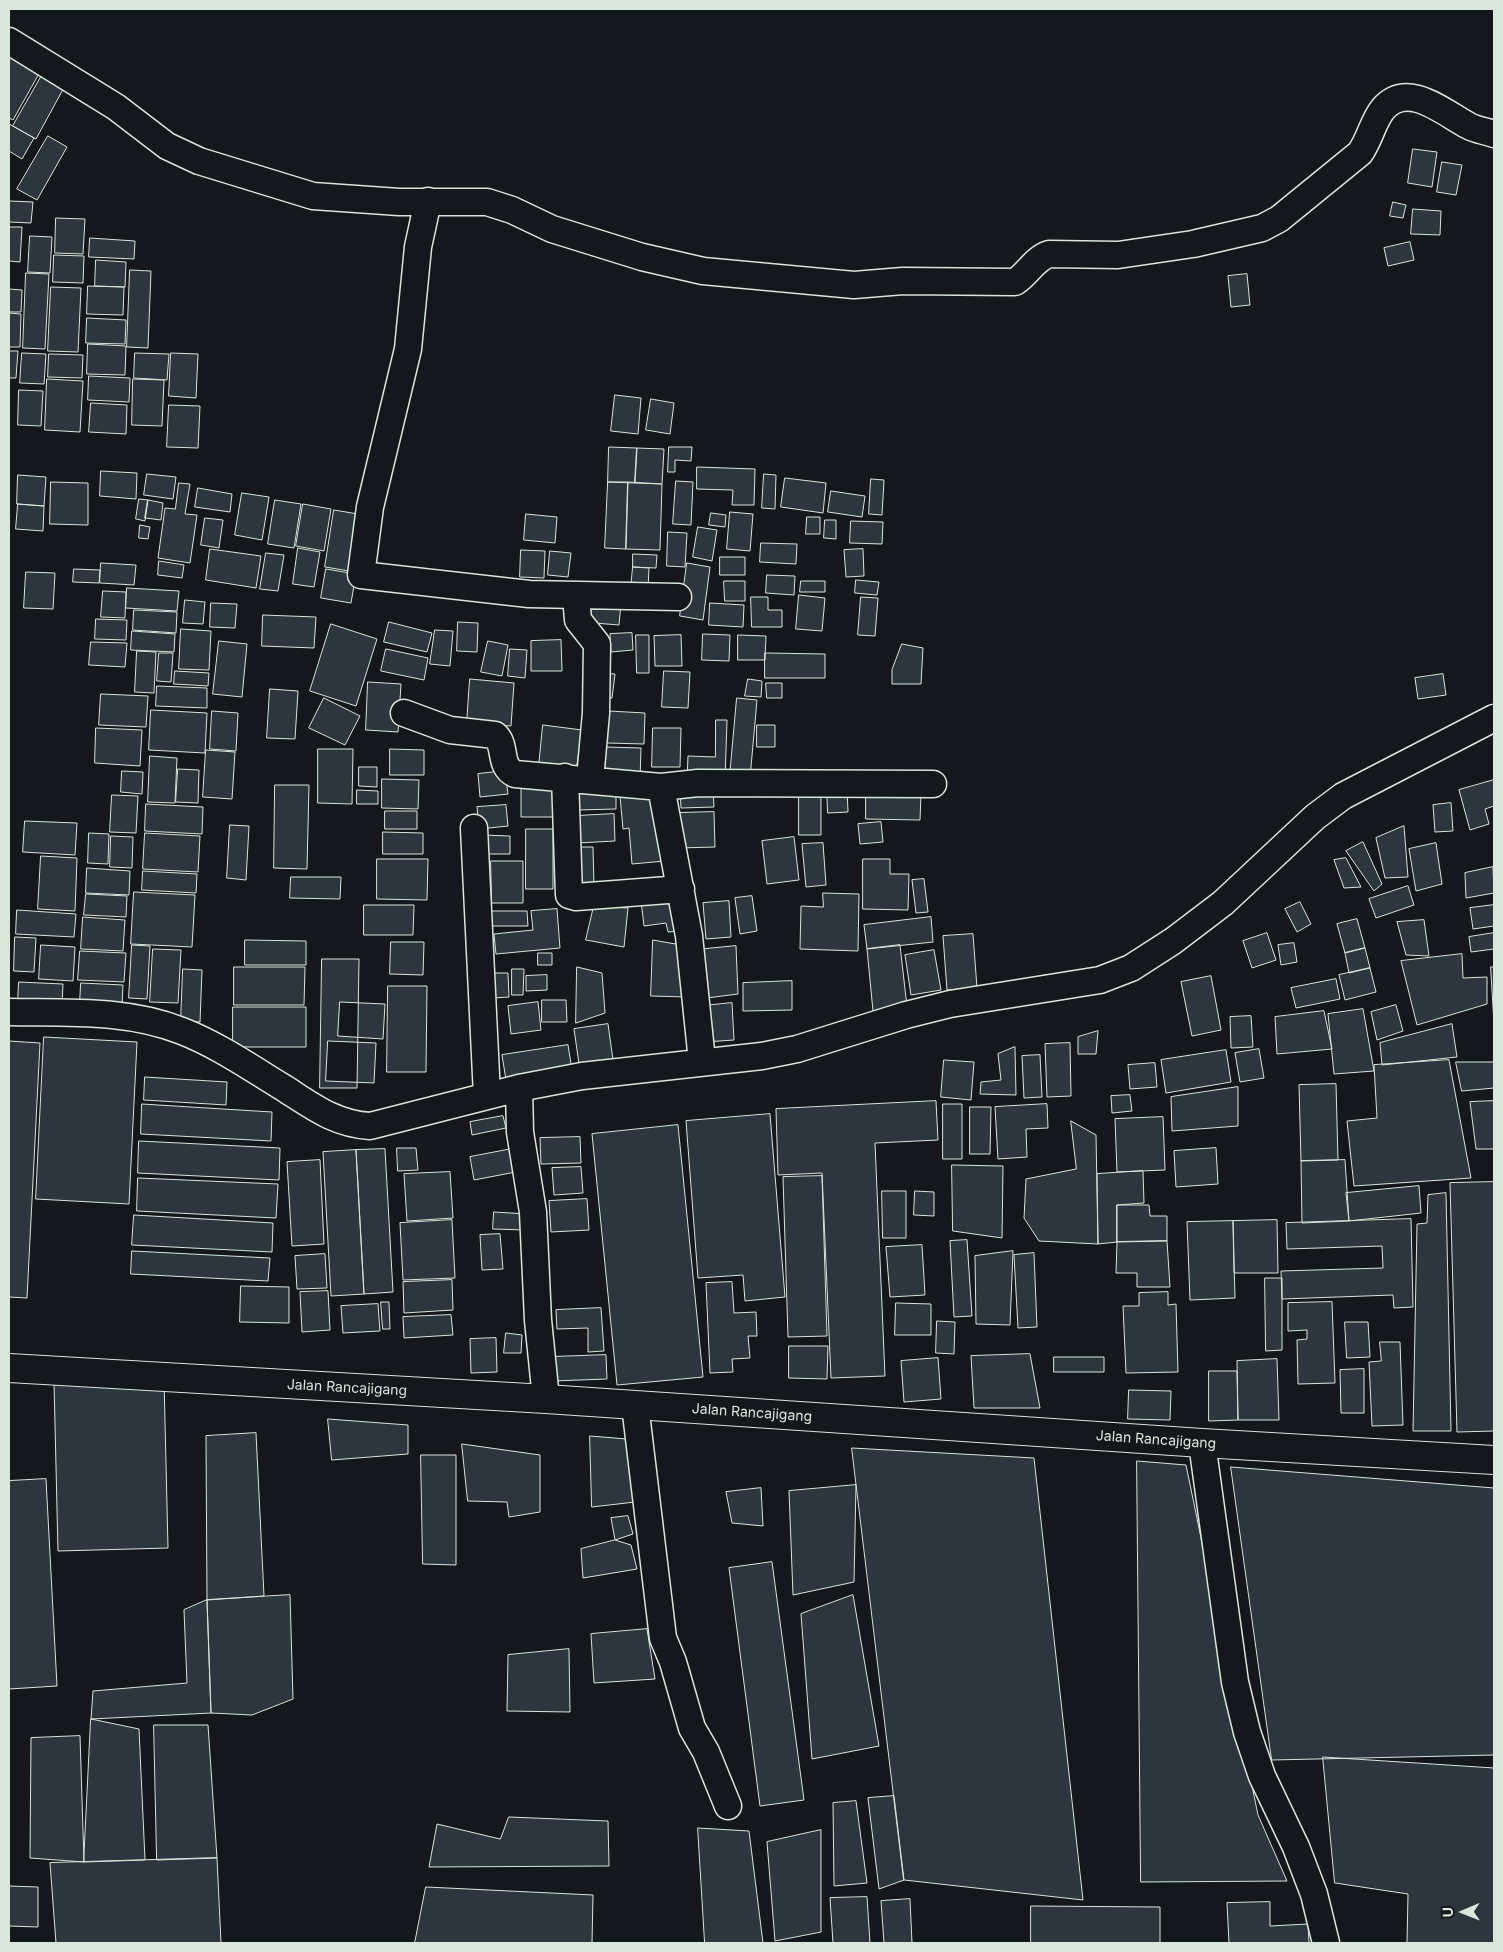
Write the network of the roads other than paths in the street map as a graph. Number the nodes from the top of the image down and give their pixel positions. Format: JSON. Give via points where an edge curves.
{"nodes":[{"id":1,"x":9,"y":41,"type":"edge"},
{"id":2,"x":1494,"y":134,"type":"edge"},
{"id":3,"x":428,"y":202,"type":"junction"},
{"id":4,"x":576,"y":596,"type":"junction"},
{"id":5,"x":678,"y":597,"type":"dead end"},
{"id":6,"x":404,"y":713,"type":"dead end"},
{"id":7,"x":1494,"y":718,"type":"edge"},
{"id":8,"x":565,"y":777,"type":"junction"},
{"id":9,"x":590,"y":779,"type":"junction"},
{"id":10,"x":933,"y":784,"type":"dead end"},
{"id":11,"x":661,"y":786,"type":"junction"},
{"id":12,"x":474,"y":828,"type":"dead end"},
{"id":13,"x":681,"y":889,"type":"junction"},
{"id":14,"x":9,"y":1012,"type":"edge"},
{"id":15,"x":702,"y":1061,"type":"junction"},
{"id":16,"x":519,"y":1088,"type":"junction"},
{"id":17,"x":487,"y":1096,"type":"junction"},
{"id":18,"x":9,"y":1368,"type":"edge"},
{"id":19,"x":546,"y":1399,"type":"junction"},
{"id":20,"x":635,"y":1405,"type":"junction"},
{"id":21,"x":1202,"y":1443,"type":"junction"},
{"id":22,"x":1494,"y":1460,"type":"edge"},
{"id":23,"x":728,"y":1806,"type":"dead end"},
{"id":24,"x":1326,"y":1943,"type":"edge"}],
"edges":[{"from":1,"to":3,"type":"street","via":[[116,107],[167,146],[199,160],[313,196]]},
{"from":2,"to":3,"type":"street","via":[[1471,127],[1416,98],[1398,98],[1383,109],[1360,153],[1279,219],[1262,228],[1146,251],[1049,254],[1040,257],[1023,278],[1005,284],[903,282],[854,285],[703,271],[642,257],[552,229],[487,202]]},
{"from":3,"to":4,"type":"street","via":[[418,247],[408,349],[370,507],[361,575],[529,594]]},
{"from":4,"to":5,"type":"street"},
{"from":4,"to":9,"type":"street","via":[[578,620],[597,644],[596,713]]},
{"from":6,"to":8,"type":"street","via":[[450,730],[495,735],[511,772]]},
{"from":7,"to":15,"type":"street","via":[[1343,796],[1315,816],[1223,902],[1173,941],[1131,968],[1100,980],[950,1004],[798,1049]]},
{"from":8,"to":9,"type":"street"},
{"from":8,"to":13,"type":"street","via":[[569,895]]},
{"from":9,"to":11,"type":"street"},
{"from":10,"to":11,"type":"street","via":[[698,783]]},
{"from":11,"to":13,"type":"street"},
{"from":12,"to":17,"type":"street"},
{"from":13,"to":15,"type":"street","via":[[696,988]]},
{"from":14,"to":17,"type":"street","via":[[102,1014],[181,1030],[229,1054],[326,1116],[352,1125],[370,1126]]},
{"from":15,"to":16,"type":"street","via":[[582,1076]]},
{"from":16,"to":17,"type":"street"},
{"from":16,"to":19,"type":"street","via":[[520,1124],[533,1212],[538,1320]]},
{"from":18,"to":19,"type":"main road","name":"Jalan Rancajigang"},
{"from":19,"to":20,"type":"main road","name":"Jalan Rancajigang"},
{"from":20,"to":21,"type":"main road","name":"Jalan Rancajigang"},
{"from":20,"to":23,"type":"street","via":[[660,1628],[692,1728],[706,1752]]},
{"from":21,"to":22,"type":"main road","name":"Jalan Rancajigang"},
{"from":21,"to":24,"type":"street","via":[[1235,1682],[1246,1732],[1314,1894]]}]}
